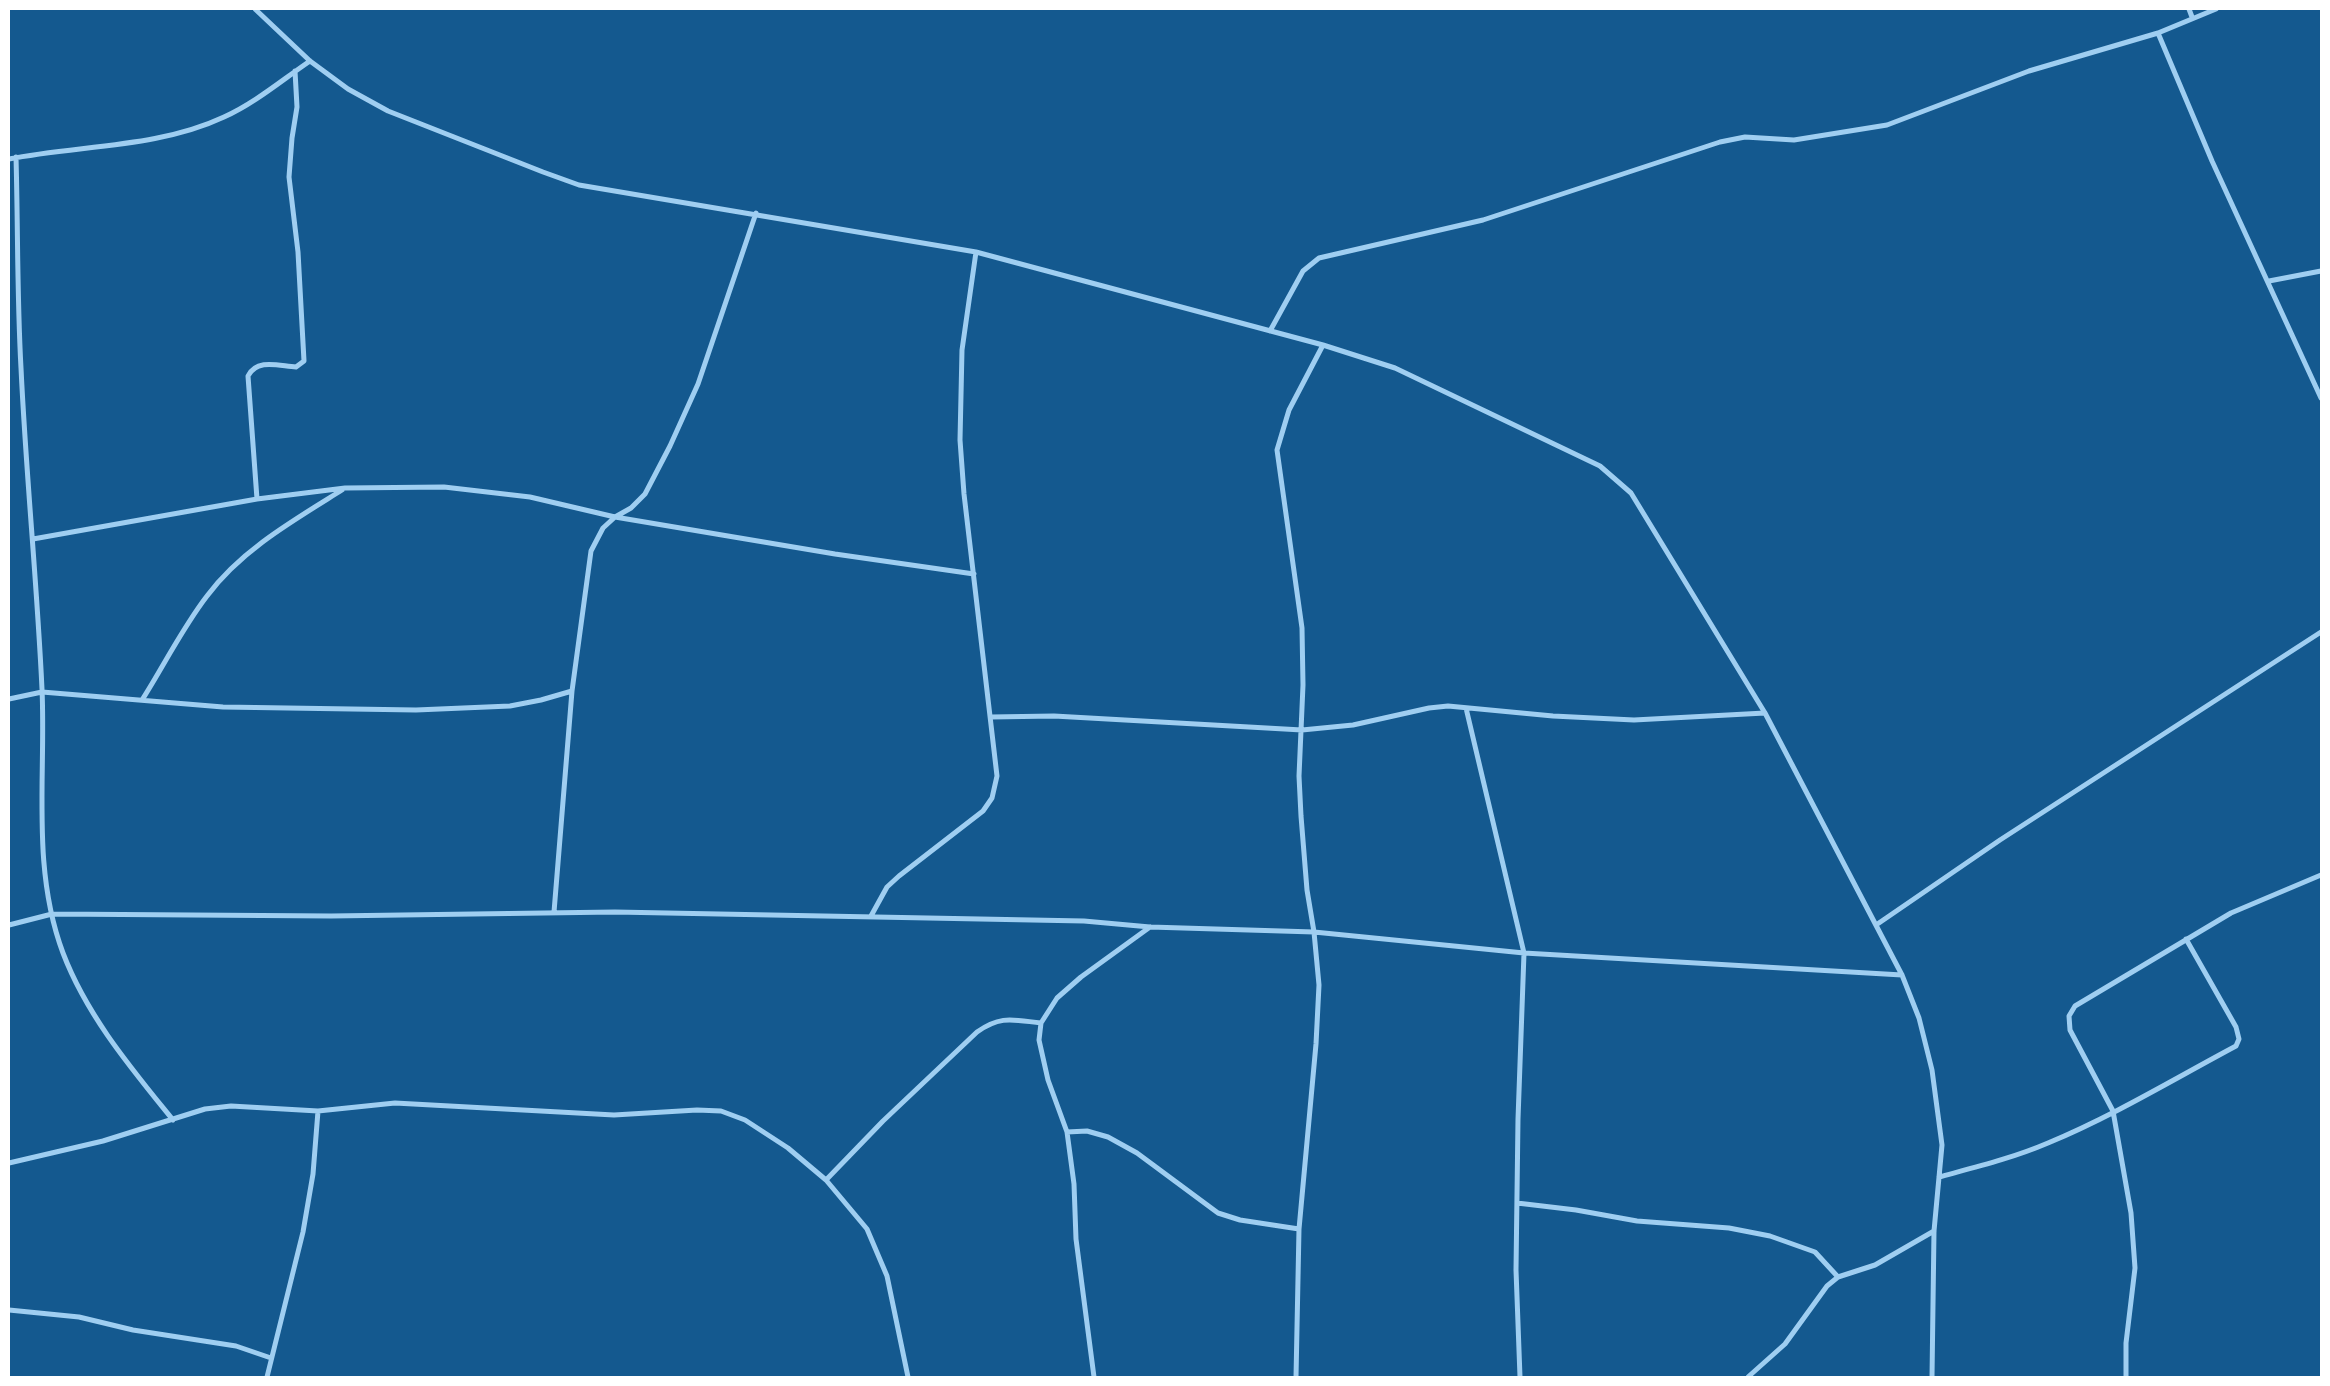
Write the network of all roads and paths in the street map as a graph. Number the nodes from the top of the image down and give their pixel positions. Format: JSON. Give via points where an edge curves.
{"nodes":[{"id":1,"x":255,"y":9,"type":"edge"},
{"id":2,"x":2189,"y":9,"type":"edge"},
{"id":3,"x":2216,"y":9,"type":"edge"},
{"id":4,"x":2192,"y":17,"type":"junction"},
{"id":5,"x":2158,"y":32,"type":"junction"},
{"id":6,"x":310,"y":61,"type":"junction"},
{"id":7,"x":295,"y":72,"type":"junction"},
{"id":8,"x":16,"y":157,"type":"junction"},
{"id":9,"x":9,"y":159,"type":"edge"},
{"id":10,"x":756,"y":213,"type":"junction"},
{"id":11,"x":976,"y":252,"type":"junction"},
{"id":12,"x":2321,"y":271,"type":"edge"},
{"id":13,"x":2269,"y":281,"type":"junction"},
{"id":14,"x":1270,"y":331,"type":"junction"},
{"id":15,"x":1322,"y":345,"type":"junction"},
{"id":16,"x":2321,"y":398,"type":"edge"},
{"id":17,"x":345,"y":488,"type":"junction"},
{"id":18,"x":257,"y":499,"type":"junction"},
{"id":19,"x":615,"y":516,"type":"junction"},
{"id":20,"x":33,"y":539,"type":"junction"},
{"id":21,"x":974,"y":574,"type":"junction"},
{"id":22,"x":2321,"y":632,"type":"edge"},
{"id":23,"x":572,"y":691,"type":"junction"},
{"id":24,"x":42,"y":692,"type":"junction"},
{"id":25,"x":9,"y":699,"type":"edge"},
{"id":26,"x":142,"y":700,"type":"junction"},
{"id":27,"x":1466,"y":708,"type":"junction"},
{"id":28,"x":1765,"y":713,"type":"junction"},
{"id":29,"x":991,"y":717,"type":"junction"},
{"id":30,"x":1302,"y":730,"type":"junction"},
{"id":31,"x":2321,"y":875,"type":"edge"},
{"id":32,"x":554,"y":912,"type":"junction"},
{"id":33,"x":52,"y":914,"type":"junction"},
{"id":34,"x":871,"y":916,"type":"junction"},
{"id":35,"x":9,"y":925,"type":"edge"},
{"id":36,"x":1876,"y":925,"type":"junction"},
{"id":37,"x":1150,"y":927,"type":"junction"},
{"id":38,"x":1314,"y":932,"type":"junction"},
{"id":39,"x":2186,"y":939,"type":"junction"},
{"id":40,"x":1524,"y":954,"type":"junction"},
{"id":41,"x":1902,"y":975,"type":"junction"},
{"id":42,"x":1041,"y":1023,"type":"junction"},
{"id":43,"x":318,"y":1111,"type":"junction"},
{"id":44,"x":2113,"y":1112,"type":"junction"},
{"id":45,"x":174,"y":1120,"type":"junction"},
{"id":46,"x":1067,"y":1132,"type":"junction"},
{"id":47,"x":9,"y":1164,"type":"edge"},
{"id":48,"x":1939,"y":1177,"type":"junction"},
{"id":49,"x":826,"y":1180,"type":"junction"},
{"id":50,"x":1517,"y":1203,"type":"junction"},
{"id":51,"x":1299,"y":1228,"type":"junction"},
{"id":52,"x":1934,"y":1231,"type":"junction"},
{"id":53,"x":1838,"y":1277,"type":"junction"},
{"id":54,"x":9,"y":1310,"type":"edge"},
{"id":55,"x":271,"y":1358,"type":"junction"},
{"id":56,"x":267,"y":1377,"type":"edge"},
{"id":57,"x":908,"y":1377,"type":"edge"},
{"id":58,"x":1094,"y":1377,"type":"edge"},
{"id":59,"x":1296,"y":1377,"type":"edge"},
{"id":60,"x":1520,"y":1377,"type":"edge"},
{"id":61,"x":1748,"y":1377,"type":"edge"},
{"id":62,"x":1932,"y":1377,"type":"edge"},
{"id":63,"x":2126,"y":1377,"type":"edge"}],
"edges":[{"from":1,"to":6,"type":"street"},
{"from":2,"to":4,"type":"street"},
{"from":3,"to":4,"type":"street"},
{"from":4,"to":5,"type":"street"},
{"from":5,"to":13,"type":"street","via":[[2212,161]]},
{"from":5,"to":14,"type":"street","via":[[2030,70],[1888,125],[1794,140],[1745,137],[1720,142],[1483,220],[1319,258],[1302,271]]},
{"from":6,"to":7,"type":"street"},
{"from":6,"to":10,"type":"street","via":[[348,89],[388,110],[579,185]]},
{"from":7,"to":8,"type":"street","via":[[224,117],[190,129],[161,137]]},
{"from":7,"to":18,"type":"street","via":[[298,107],[289,177],[298,252],[304,362],[296,367],[261,364],[251,369],[248,376]]},
{"from":8,"to":9,"type":"street"},
{"from":8,"to":20,"type":"street","via":[[20,368]]},
{"from":10,"to":11,"type":"street"},
{"from":10,"to":19,"type":"street","via":[[698,384],[670,446],[645,494],[631,508]]},
{"from":11,"to":14,"type":"street"},
{"from":11,"to":21,"type":"street","via":[[962,350],[960,400],[964,494]]},
{"from":12,"to":13,"type":"street"},
{"from":13,"to":16,"type":"street"},
{"from":14,"to":15,"type":"street"},
{"from":15,"to":28,"type":"street","via":[[1395,368],[1600,466],[1631,493]]},
{"from":15,"to":30,"type":"street","via":[[1289,410],[1277,450],[1302,628]]},
{"from":17,"to":18,"type":"street"},
{"from":17,"to":19,"type":"street","via":[[444,487],[530,497]]},
{"from":17,"to":26,"type":"street","via":[[289,523],[241,559],[207,595]]},
{"from":18,"to":20,"type":"street"},
{"from":19,"to":21,"type":"street"},
{"from":19,"to":23,"type":"street","via":[[603,528],[591,551]]},
{"from":20,"to":24,"type":"street"},
{"from":21,"to":29,"type":"street"},
{"from":22,"to":36,"type":"street","via":[[2000,840]]},
{"from":23,"to":26,"type":"street","via":[[510,706],[416,710],[224,707]]},
{"from":23,"to":32,"type":"street"},
{"from":24,"to":25,"type":"street"},
{"from":24,"to":26,"type":"street"},
{"from":24,"to":33,"type":"street","via":[[41,830]]},
{"from":27,"to":28,"type":"street","via":[[1634,720]]},
{"from":27,"to":30,"type":"street","via":[[1429,708],[1353,726]]},
{"from":27,"to":40,"type":"street"},
{"from":28,"to":36,"type":"street"},
{"from":29,"to":30,"type":"street","via":[[1054,716]]},
{"from":29,"to":34,"type":"street","via":[[997,776],[992,798],[983,811],[887,887]]},
{"from":30,"to":38,"type":"street","via":[[1301,816]]},
{"from":31,"to":39,"type":"street","via":[[2231,913]]},
{"from":32,"to":33,"type":"street","via":[[331,916]]},
{"from":32,"to":34,"type":"street"},
{"from":33,"to":35,"type":"street"},
{"from":33,"to":45,"type":"street","via":[[63,953],[102,1029]]},
{"from":34,"to":37,"type":"street","via":[[1084,921]]},
{"from":36,"to":41,"type":"street"},
{"from":37,"to":38,"type":"street"},
{"from":37,"to":42,"type":"street","via":[[1057,998]]},
{"from":38,"to":40,"type":"street"},
{"from":38,"to":51,"type":"street","via":[[1320,985]]},
{"from":39,"to":44,"type":"street","via":[[2075,1006],[2069,1016],[2070,1030]]},
{"from":39,"to":44,"type":"street","via":[[2236,1027],[2239,1039],[2236,1046]]},
{"from":40,"to":41,"type":"street"},
{"from":40,"to":50,"type":"street"},
{"from":41,"to":48,"type":"street","via":[[1919,1018],[1932,1070],[1942,1145]]},
{"from":42,"to":46,"type":"street","via":[[1039,1040],[1048,1080]]},
{"from":42,"to":49,"type":"street","via":[[1006,1019],[990,1022],[976,1032],[883,1120]]},
{"from":43,"to":45,"type":"street","via":[[231,1106],[205,1109]]},
{"from":43,"to":49,"type":"street","via":[[395,1103],[614,1115],[721,1111],[745,1120],[788,1148]]},
{"from":43,"to":55,"type":"street","via":[[313,1174],[303,1232]]},
{"from":44,"to":48,"type":"street","via":[[1998,1162]]},
{"from":44,"to":63,"type":"street","via":[[2131,1213],[2135,1268],[2126,1343]]},
{"from":45,"to":47,"type":"street"},
{"from":46,"to":51,"type":"street","via":[[1087,1130],[1108,1136],[1137,1153],[1218,1213],[1240,1220]]},
{"from":46,"to":58,"type":"street","via":[[1074,1184],[1076,1239]]},
{"from":48,"to":52,"type":"street"},
{"from":49,"to":57,"type":"street","via":[[867,1229],[888,1276]]},
{"from":50,"to":53,"type":"street","via":[[1637,1221],[1729,1228],[1770,1236],[1815,1252]]},
{"from":50,"to":60,"type":"street"},
{"from":51,"to":59,"type":"street"},
{"from":52,"to":53,"type":"street","via":[[1876,1265]]},
{"from":52,"to":62,"type":"street"},
{"from":53,"to":61,"type":"street","via":[[1827,1286],[1785,1344]]},
{"from":54,"to":55,"type":"street","via":[[80,1317],[133,1330],[236,1346]]},
{"from":55,"to":56,"type":"street"}]}
